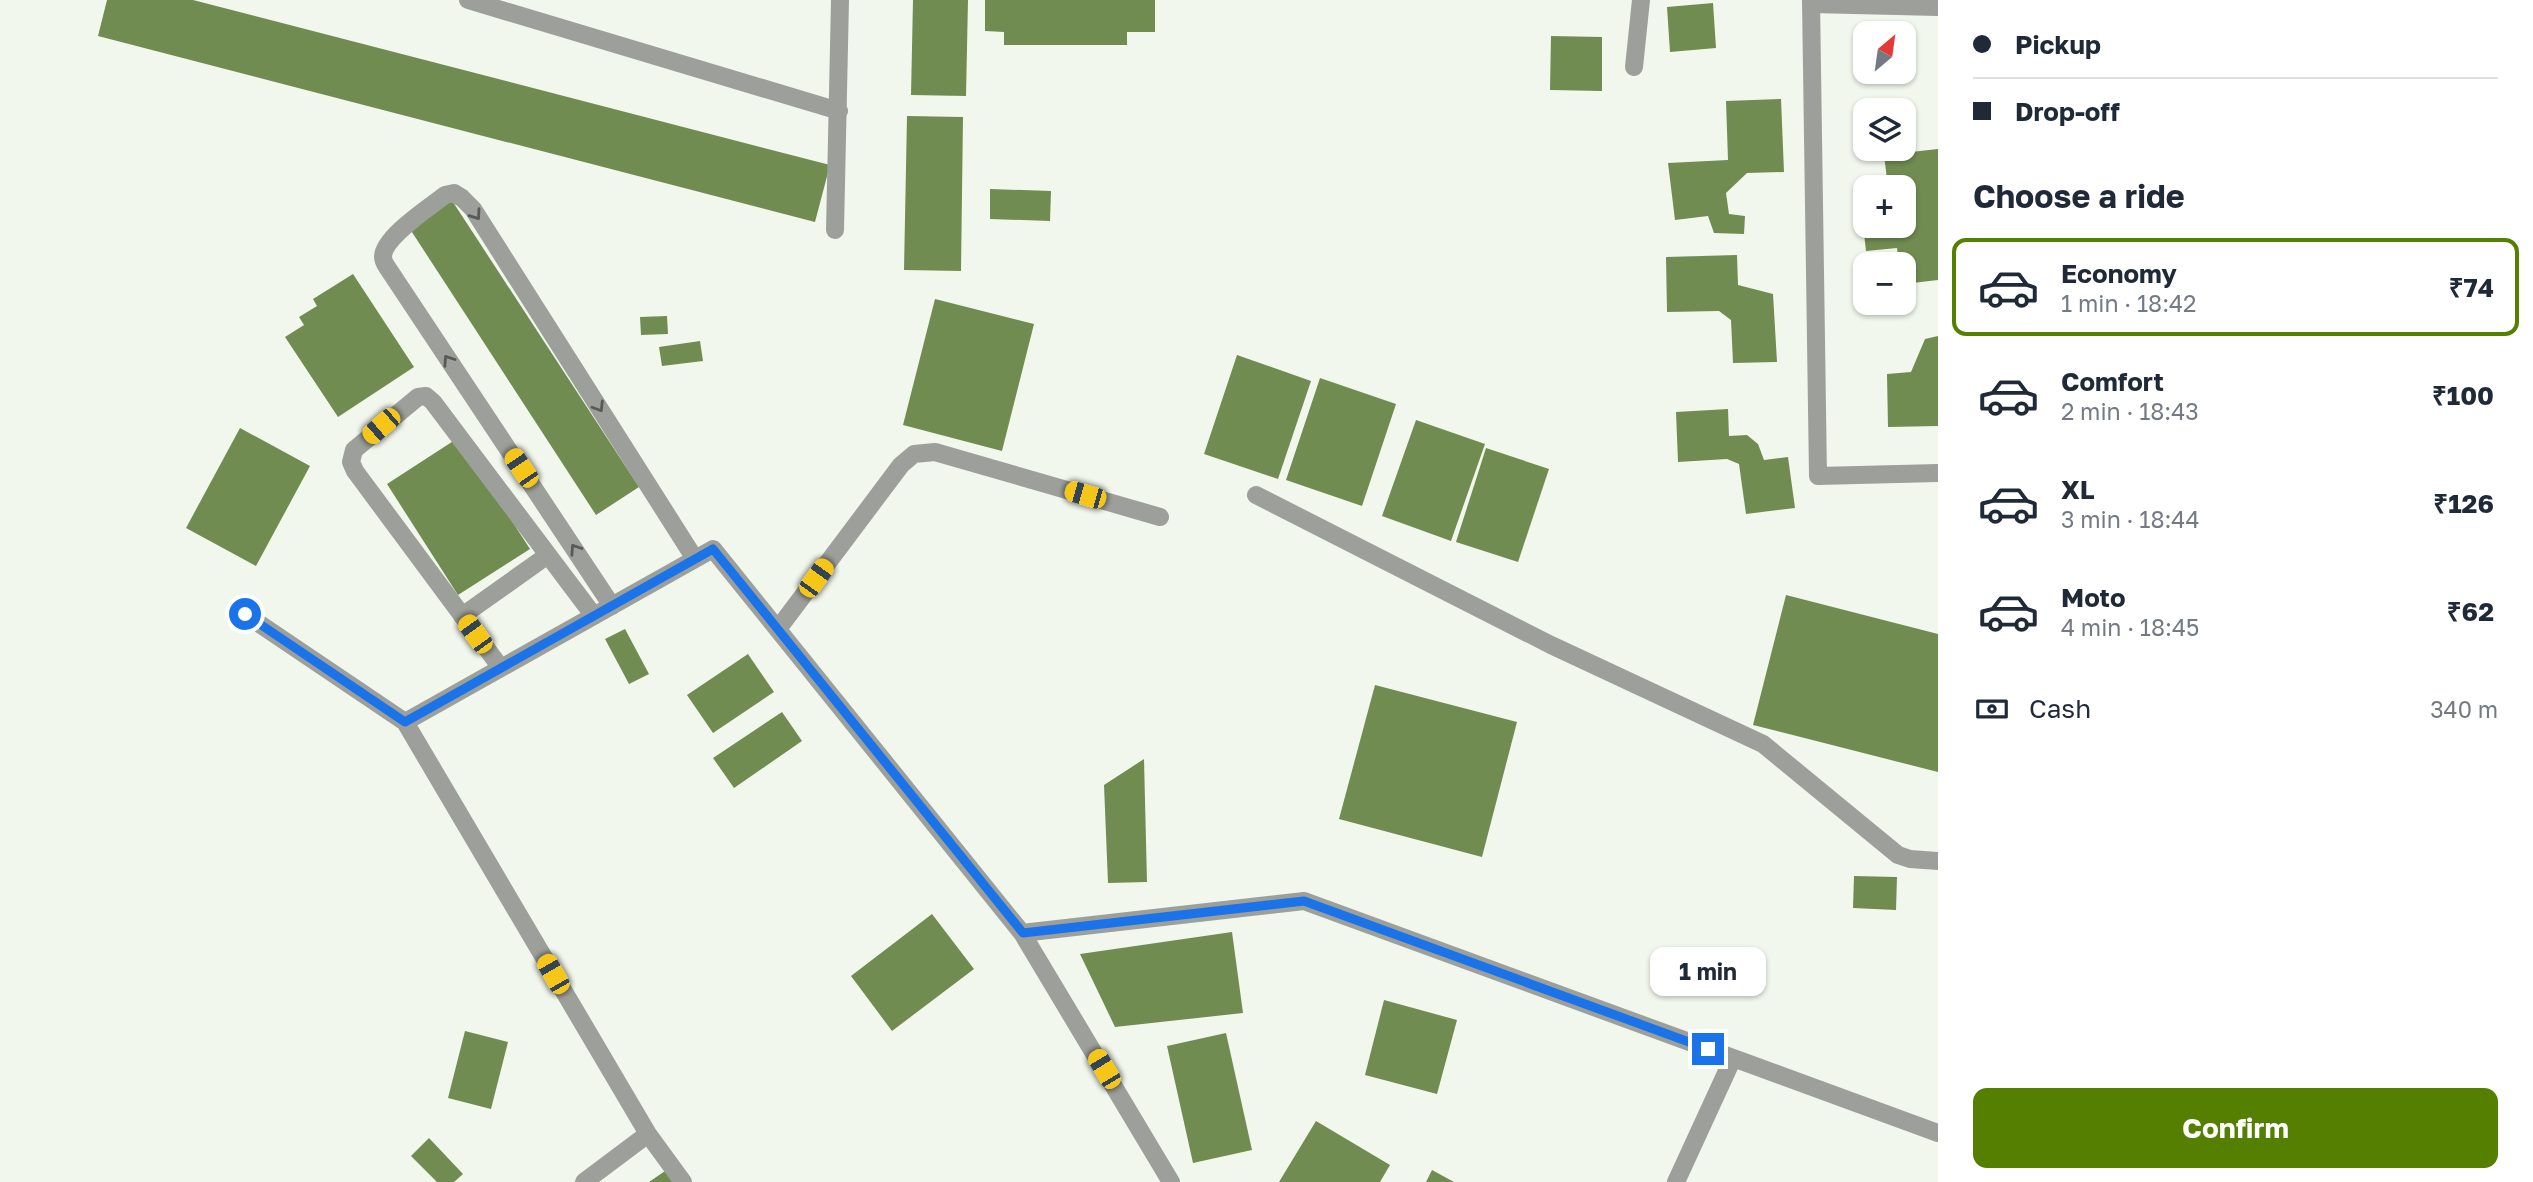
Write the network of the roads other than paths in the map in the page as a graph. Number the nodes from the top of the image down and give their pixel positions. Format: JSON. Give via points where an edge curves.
{"nodes":[{"id":1,"x":468,"y":0,"type":"edge"},
{"id":2,"x":840,"y":0,"type":"edge"},
{"id":3,"x":1641,"y":0,"type":"edge"},
{"id":4,"x":1811,"y":2,"type":"edge"},
{"id":5,"x":1938,"y":7,"type":"edge"},
{"id":6,"x":1634,"y":66,"type":"dead end"},
{"id":7,"x":839,"y":111,"type":"junction"},
{"id":8,"x":835,"y":230,"type":"dead end"},
{"id":9,"x":1938,"y":473,"type":"edge"},
{"id":10,"x":1256,"y":495,"type":"dead end"},
{"id":11,"x":1160,"y":517,"type":"dead end"},
{"id":12,"x":548,"y":555,"type":"junction"},
{"id":13,"x":695,"y":559,"type":"junction"},
{"id":14,"x":612,"y":606,"type":"junction"},
{"id":15,"x":245,"y":614,"type":"dead end"},
{"id":16,"x":594,"y":616,"type":"junction"},
{"id":17,"x":462,"y":617,"type":"junction"},
{"id":18,"x":778,"y":629,"type":"junction"},
{"id":19,"x":501,"y":668,"type":"junction"},
{"id":20,"x":405,"y":722,"type":"junction"},
{"id":21,"x":1938,"y":861,"type":"edge"},
{"id":22,"x":1023,"y":933,"type":"junction"},
{"id":23,"x":1733,"y":1058,"type":"junction"},
{"id":24,"x":1938,"y":1133,"type":"edge"},
{"id":25,"x":648,"y":1134,"type":"junction"},
{"id":26,"x":584,"y":1182,"type":"edge"},
{"id":27,"x":683,"y":1182,"type":"edge"},
{"id":28,"x":1171,"y":1182,"type":"edge"},
{"id":29,"x":1676,"y":1182,"type":"edge"}],
"edges":[{"from":1,"to":7,"type":"street"},
{"from":2,"to":7,"type":"street"},
{"from":3,"to":6,"type":"street"},
{"from":4,"to":5,"type":"street"},
{"from":4,"to":9,"type":"street","via":[[1818,475]]},
{"from":7,"to":8,"type":"street"},
{"from":10,"to":21,"type":"street","via":[[1551,645],[1763,744],[1898,855]]},
{"from":11,"to":18,"type":"street","via":[[935,452],[914,454],[889,478]]},
{"from":12,"to":16,"type":"street"},
{"from":12,"to":17,"type":"street"},
{"from":12,"to":17,"type":"street","via":[[433,402],[418,397],[354,450],[351,461]]},
{"from":13,"to":14,"type":"street"},
{"from":14,"to":13,"type":"street","one_way":true,"via":[[387,267],[383,256],[397,233],[445,195],[454,193],[473,209]]},
{"from":13,"to":18,"type":"street","via":[[713,549]]},
{"from":14,"to":16,"type":"street"},
{"from":15,"to":20,"type":"street"},
{"from":16,"to":19,"type":"street"},
{"from":17,"to":19,"type":"street"},
{"from":18,"to":22,"type":"street"},
{"from":19,"to":20,"type":"street"},
{"from":20,"to":25,"type":"street"},
{"from":22,"to":23,"type":"street","via":[[1304,901]]},
{"from":22,"to":28,"type":"street"},
{"from":23,"to":24,"type":"street"},
{"from":23,"to":29,"type":"street"},
{"from":25,"to":26,"type":"street"},
{"from":25,"to":27,"type":"street"}]}
